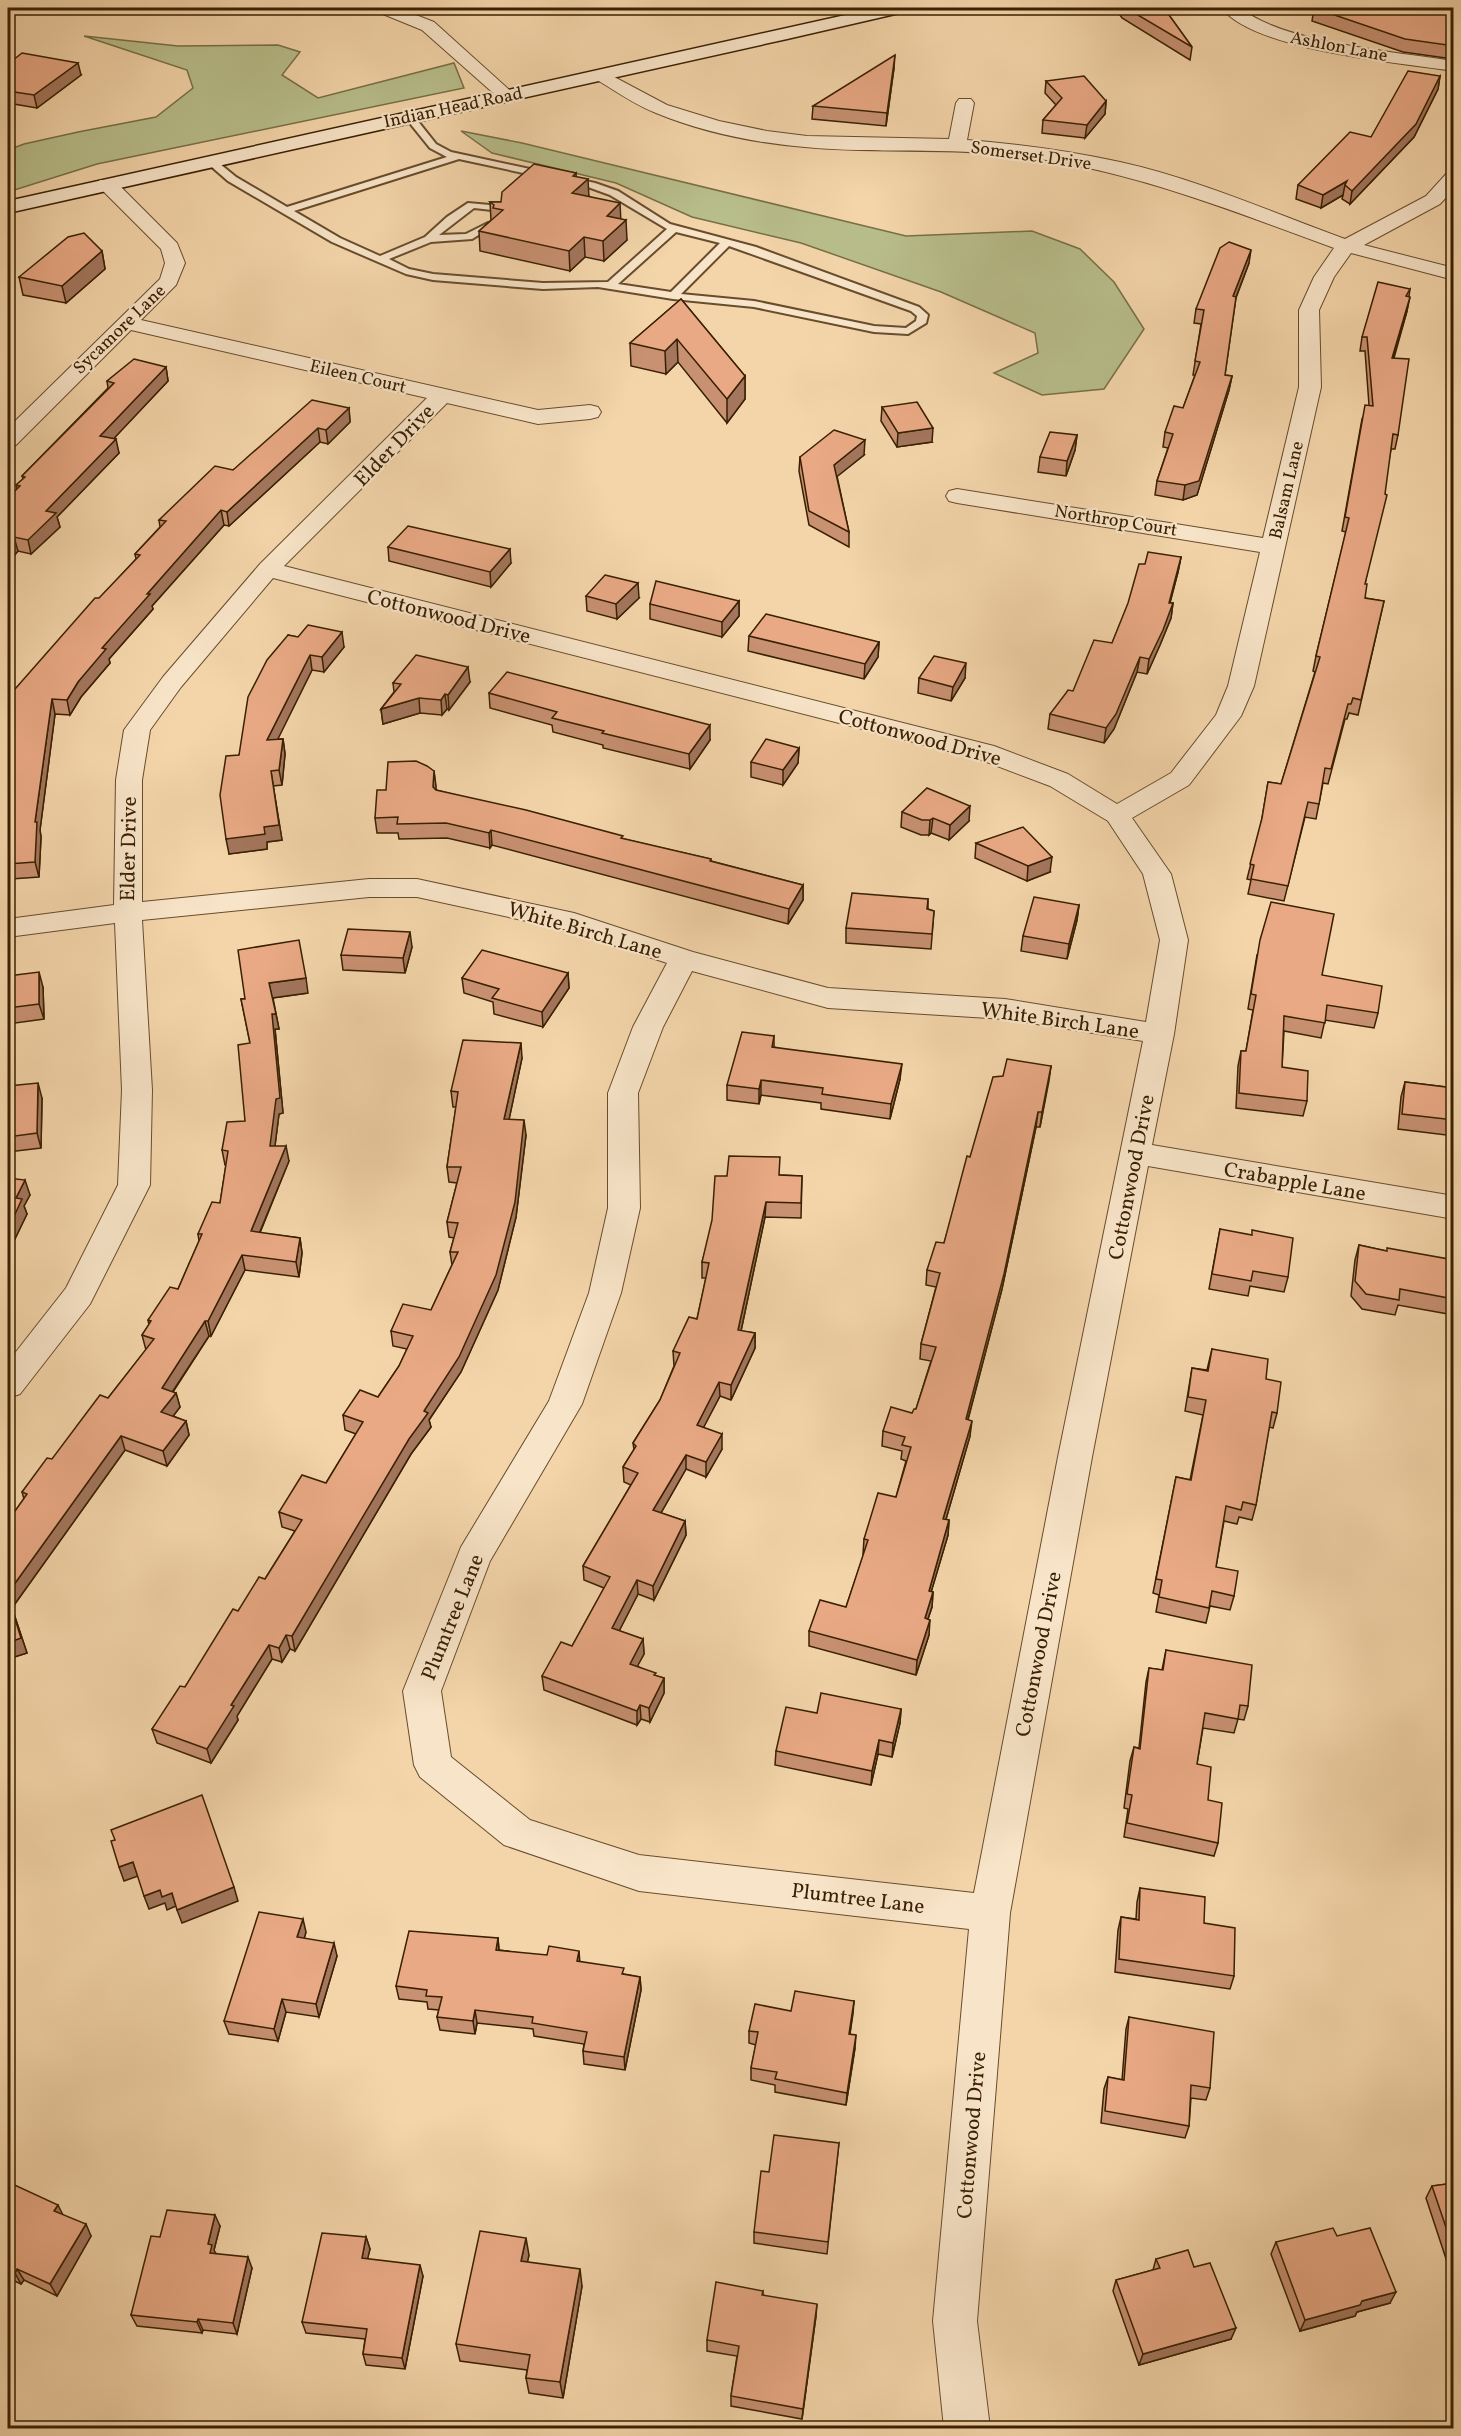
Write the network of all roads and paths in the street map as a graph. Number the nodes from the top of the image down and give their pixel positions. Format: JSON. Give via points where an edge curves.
{"nodes":[{"id":1,"x":384,"y":8,"type":"edge"},
{"id":2,"x":898,"y":8,"type":"edge"},
{"id":3,"x":1231,"y":8,"type":"edge"},
{"id":4,"x":1454,"y":66,"type":"edge"},
{"id":5,"x":603,"y":76,"type":"junction"},
{"id":6,"x":506,"y":95,"type":"junction"},
{"id":7,"x":965,"y":103,"type":"dead end"},
{"id":8,"x":410,"y":117,"type":"junction"},
{"id":9,"x":957,"y":146,"type":"junction"},
{"id":10,"x":457,"y":157,"type":"junction"},
{"id":11,"x":210,"y":162,"type":"junction"},
{"id":12,"x":1454,"y":177,"type":"edge"},
{"id":13,"x":107,"y":184,"type":"junction"},
{"id":14,"x":8,"y":207,"type":"edge"},
{"id":15,"x":285,"y":211,"type":"junction"},
{"id":16,"x":497,"y":218,"type":"edge"},
{"id":17,"x":488,"y":226,"type":"edge"},
{"id":18,"x":673,"y":229,"type":"junction"},
{"id":19,"x":429,"y":239,"type":"junction"},
{"id":20,"x":727,"y":242,"type":"junction"},
{"id":21,"x":1346,"y":246,"type":"junction"},
{"id":22,"x":378,"y":260,"type":"junction"},
{"id":23,"x":1454,"y":274,"type":"edge"},
{"id":24,"x":610,"y":285,"type":"junction"},
{"id":25,"x":673,"y":296,"type":"junction"},
{"id":26,"x":127,"y":323,"type":"junction"},
{"id":27,"x":443,"y":395,"type":"junction"},
{"id":28,"x":590,"y":412,"type":"dead end"},
{"id":29,"x":8,"y":440,"type":"edge"},
{"id":30,"x":957,"y":495,"type":"dead end"},
{"id":31,"x":1274,"y":547,"type":"junction"},
{"id":32,"x":268,"y":569,"type":"junction"},
{"id":33,"x":1117,"y":815,"type":"junction"},
{"id":34,"x":128,"y":912,"type":"junction"},
{"id":35,"x":8,"y":928,"type":"edge"},
{"id":36,"x":684,"y":959,"type":"junction"},
{"id":37,"x":1159,"y":1034,"type":"junction"},
{"id":38,"x":1136,"y":1153,"type":"junction"},
{"id":39,"x":1454,"y":1208,"type":"edge"},
{"id":40,"x":8,"y":1385,"type":"edge"},
{"id":41,"x":990,"y":1913,"type":"junction"},
{"id":42,"x":967,"y":2428,"type":"edge"}],
"edges":[{"from":1,"to":6,"type":"street","via":[[428,26]]},
{"from":2,"to":5,"type":"main road","name":"Indian Head Road"},
{"from":3,"to":4,"type":"street","name":"Ashlon Lane","via":[[1245,20],[1283,35]]},
{"from":5,"to":6,"type":"main road","name":"Indian Head Road"},
{"from":5,"to":9,"type":"street","name":"Somerset Drive","via":[[661,109],[767,137],[842,144]]},
{"from":6,"to":8,"type":"main road","name":"Indian Head Road"},
{"from":7,"to":9,"type":"street"},
{"from":8,"to":10,"type":"lane","via":[[433,146]]},
{"from":8,"to":11,"type":"main road","name":"Indian Head Road"},
{"from":9,"to":21,"type":"street","name":"Somerset Drive","via":[[1019,150],[1120,168],[1182,186]]},
{"from":10,"to":15,"type":"lane"},
{"from":10,"to":18,"type":"lane","via":[[591,185],[614,193],[652,220]]},
{"from":11,"to":13,"type":"main road","name":"Indian Head Road"},
{"from":11,"to":15,"type":"lane"},
{"from":12,"to":21,"type":"street","name":"Balsam Lane","via":[[1433,200]]},
{"from":13,"to":14,"type":"main road","name":"Indian Head Road"},
{"from":13,"to":26,"type":"street","name":"Sycamore Lane","via":[[170,248],[175,262],[169,281]]},
{"from":15,"to":22,"type":"lane"},
{"from":16,"to":19,"type":"lane","via":[[497,208],[472,205]]},
{"from":17,"to":19,"type":"lane","via":[[468,237]]},
{"from":18,"to":20,"type":"lane"},
{"from":18,"to":24,"type":"lane"},
{"from":19,"to":22,"type":"lane"},
{"from":20,"to":25,"type":"lane"},
{"from":20,"to":25,"type":"lane","via":[[915,309],[922,315],[921,323],[908,331],[874,330],[754,304]]},
{"from":21,"to":23,"type":"street","name":"Somerset Drive"},
{"from":21,"to":31,"type":"street","name":"Balsam Lane","via":[[1324,277],[1309,310],[1310,387]]},
{"from":22,"to":24,"type":"lane","via":[[432,277],[543,286]]},
{"from":24,"to":25,"type":"lane"},
{"from":26,"to":27,"type":"street","name":"Eileen Court"},
{"from":26,"to":29,"type":"street","name":"Sycamore Lane"},
{"from":27,"to":28,"type":"street","name":"Eileen Court","via":[[538,417]]},
{"from":27,"to":32,"type":"street","name":"Elder Drive"},
{"from":30,"to":31,"type":"street","name":"Northrop Court"},
{"from":31,"to":33,"type":"street","name":"Balsam Lane","via":[[1241,686],[1228,716],[1180,779]]},
{"from":32,"to":33,"type":"street","name":"Cottonwood Drive","via":[[985,753],[1059,780]]},
{"from":32,"to":34,"type":"street","name":"Elder Drive","via":[[136,730],[129,780]]},
{"from":33,"to":37,"type":"street","name":"Cottonwood Drive","via":[[1157,874],[1174,940]]},
{"from":34,"to":35,"type":"street","name":"White Birch Lane"},
{"from":34,"to":36,"type":"street","name":"White Birch Lane","via":[[369,888],[417,888],[574,922]]},
{"from":34,"to":40,"type":"street","name":"Elder Drive","via":[[137,1090],[134,1185],[79,1294]]},
{"from":36,"to":37,"type":"street","name":"White Birch Lane","via":[[828,998],[1005,1009]]},
{"from":36,"to":41,"type":"street","name":"Plumtree Lane","via":[[648,1027],[623,1093],[624,1208],[605,1293],[565,1404],[474,1557],[422,1691],[433,1765],[518,1833],[639,1873]]},
{"from":37,"to":38,"type":"street","name":"Cottonwood Drive"},
{"from":38,"to":39,"type":"street","name":"Crabapple Lane"},
{"from":38,"to":41,"type":"street","name":"Cottonwood Drive"},
{"from":41,"to":42,"type":"street","name":"Cottonwood Drive","via":[[956,2321]]}]}
